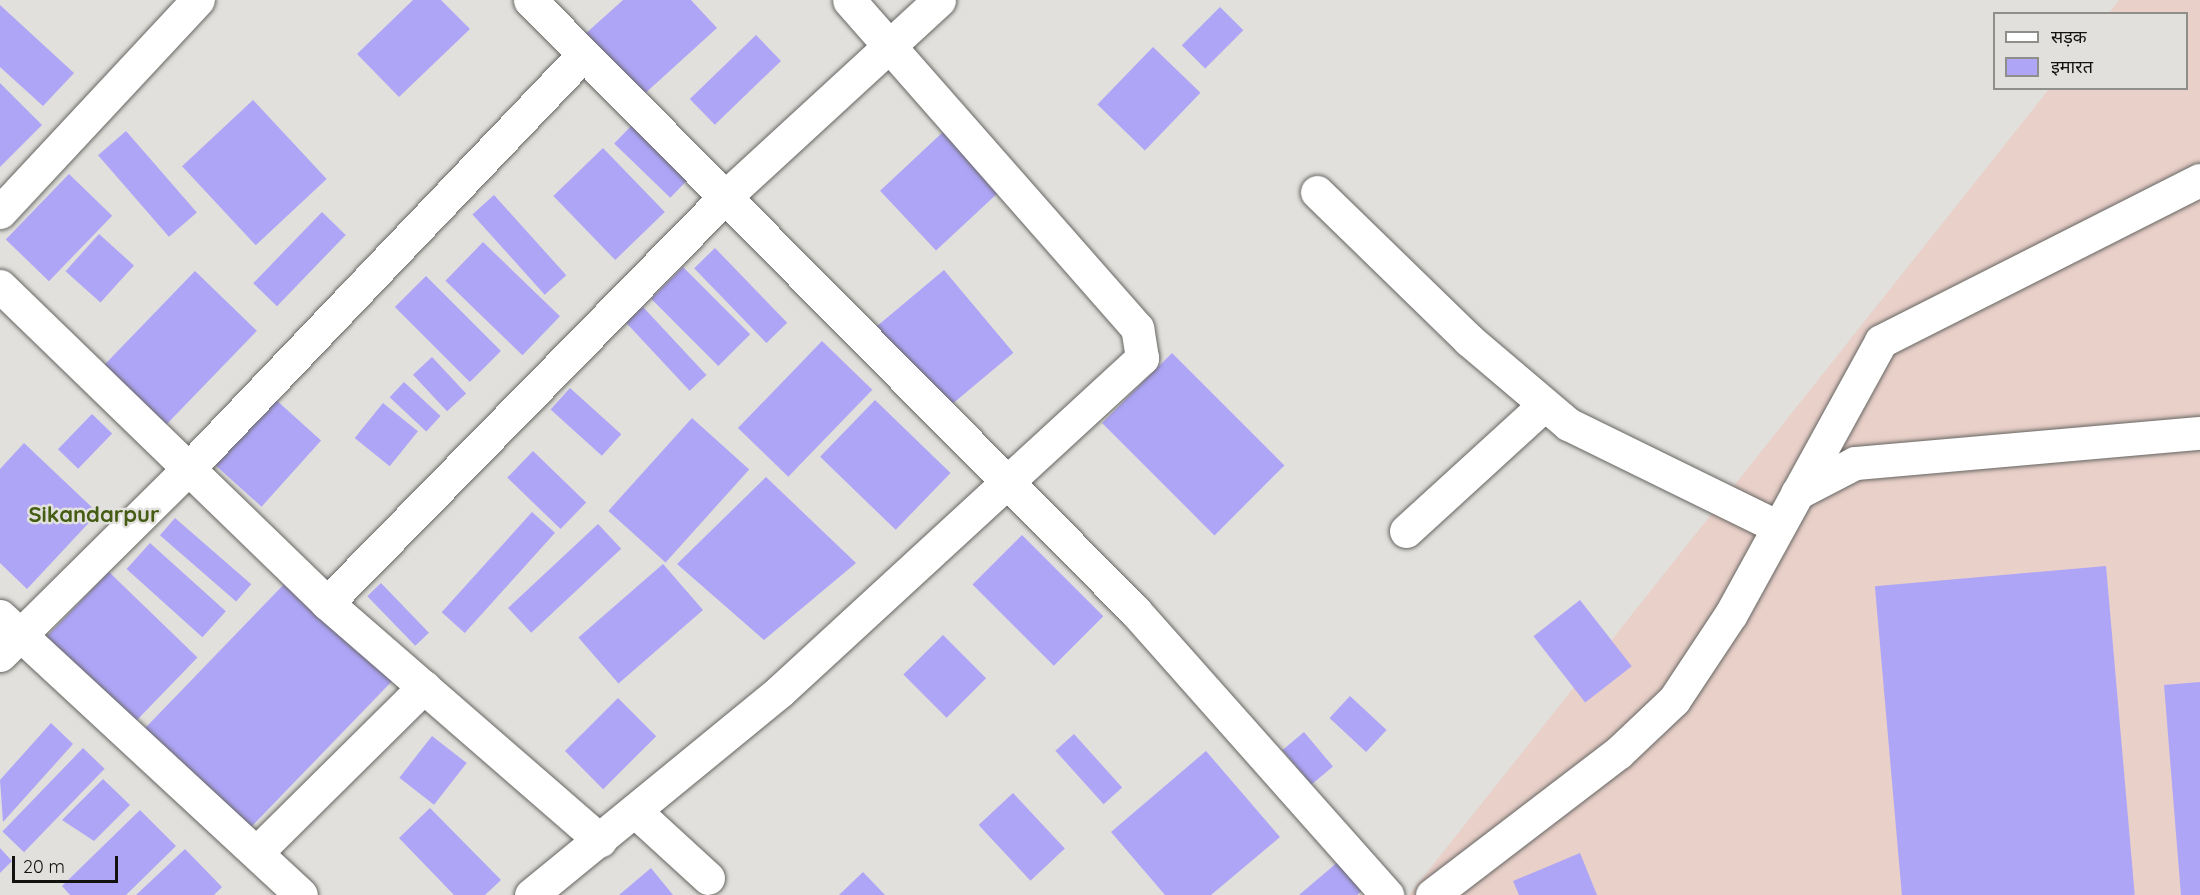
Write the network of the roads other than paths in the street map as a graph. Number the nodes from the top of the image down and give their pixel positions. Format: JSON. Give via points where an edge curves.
{"nodes":[{"id":1,"x":198,"y":0,"type":"edge"},
{"id":2,"x":530,"y":0,"type":"edge"},
{"id":3,"x":849,"y":0,"type":"edge"},
{"id":4,"x":939,"y":0,"type":"edge"},
{"id":5,"x":892,"y":48,"type":"junction"},
{"id":6,"x":583,"y":55,"type":"junction"},
{"id":7,"x":2200,"y":180,"type":"edge"},
{"id":8,"x":1317,"y":192,"type":"dead end"},
{"id":9,"x":724,"y":198,"type":"junction"},
{"id":10,"x":0,"y":212,"type":"edge"},
{"id":11,"x":0,"y":286,"type":"edge"},
{"id":12,"x":1544,"y":405,"type":"junction"},
{"id":13,"x":2200,"y":433,"type":"edge"},
{"id":14,"x":188,"y":469,"type":"junction"},
{"id":15,"x":1006,"y":484,"type":"junction"},
{"id":16,"x":1797,"y":493,"type":"junction"},
{"id":17,"x":1778,"y":527,"type":"junction"},
{"id":18,"x":1406,"y":531,"type":"dead end"},
{"id":19,"x":327,"y":603,"type":"junction"},
{"id":20,"x":6,"y":635,"type":"edge"},
{"id":21,"x":424,"y":687,"type":"junction"},
{"id":22,"x":635,"y":810,"type":"junction"},
{"id":23,"x":600,"y":840,"type":"junction"},
{"id":24,"x":257,"y":852,"type":"junction"},
{"id":25,"x":708,"y":878,"type":"dead end"},
{"id":26,"x":301,"y":895,"type":"edge"},
{"id":27,"x":531,"y":895,"type":"edge"},
{"id":28,"x":1387,"y":895,"type":"edge"},
{"id":29,"x":1432,"y":895,"type":"edge"}],
"edges":[{"from":1,"to":10,"type":"street"},
{"from":2,"to":6,"type":"street"},
{"from":3,"to":5,"type":"street"},
{"from":4,"to":5,"type":"street"},
{"from":5,"to":9,"type":"street"},
{"from":5,"to":15,"type":"street","via":[[1142,338],[1142,358],[1132,369]]},
{"from":6,"to":9,"type":"street"},
{"from":6,"to":14,"type":"street"},
{"from":7,"to":16,"type":"street","via":[[1881,341]]},
{"from":8,"to":12,"type":"street"},
{"from":9,"to":15,"type":"street"},
{"from":9,"to":19,"type":"street"},
{"from":11,"to":14,"type":"street"},
{"from":12,"to":17,"type":"street","via":[[1586,436]]},
{"from":12,"to":18,"type":"street"},
{"from":13,"to":16,"type":"street","via":[[1855,463]]},
{"from":14,"to":19,"type":"street"},
{"from":14,"to":20,"type":"street"},
{"from":15,"to":22,"type":"street","via":[[780,691]]},
{"from":15,"to":28,"type":"street","via":[[1135,611]]},
{"from":16,"to":17,"type":"street"},
{"from":17,"to":29,"type":"street","via":[[1674,700],[1618,753]]},
{"from":19,"to":21,"type":"street"},
{"from":20,"to":24,"type":"street"},
{"from":21,"to":23,"type":"street"},
{"from":21,"to":24,"type":"street"},
{"from":22,"to":23,"type":"street"},
{"from":22,"to":25,"type":"street"},
{"from":23,"to":27,"type":"street"},
{"from":24,"to":26,"type":"street"}]}
